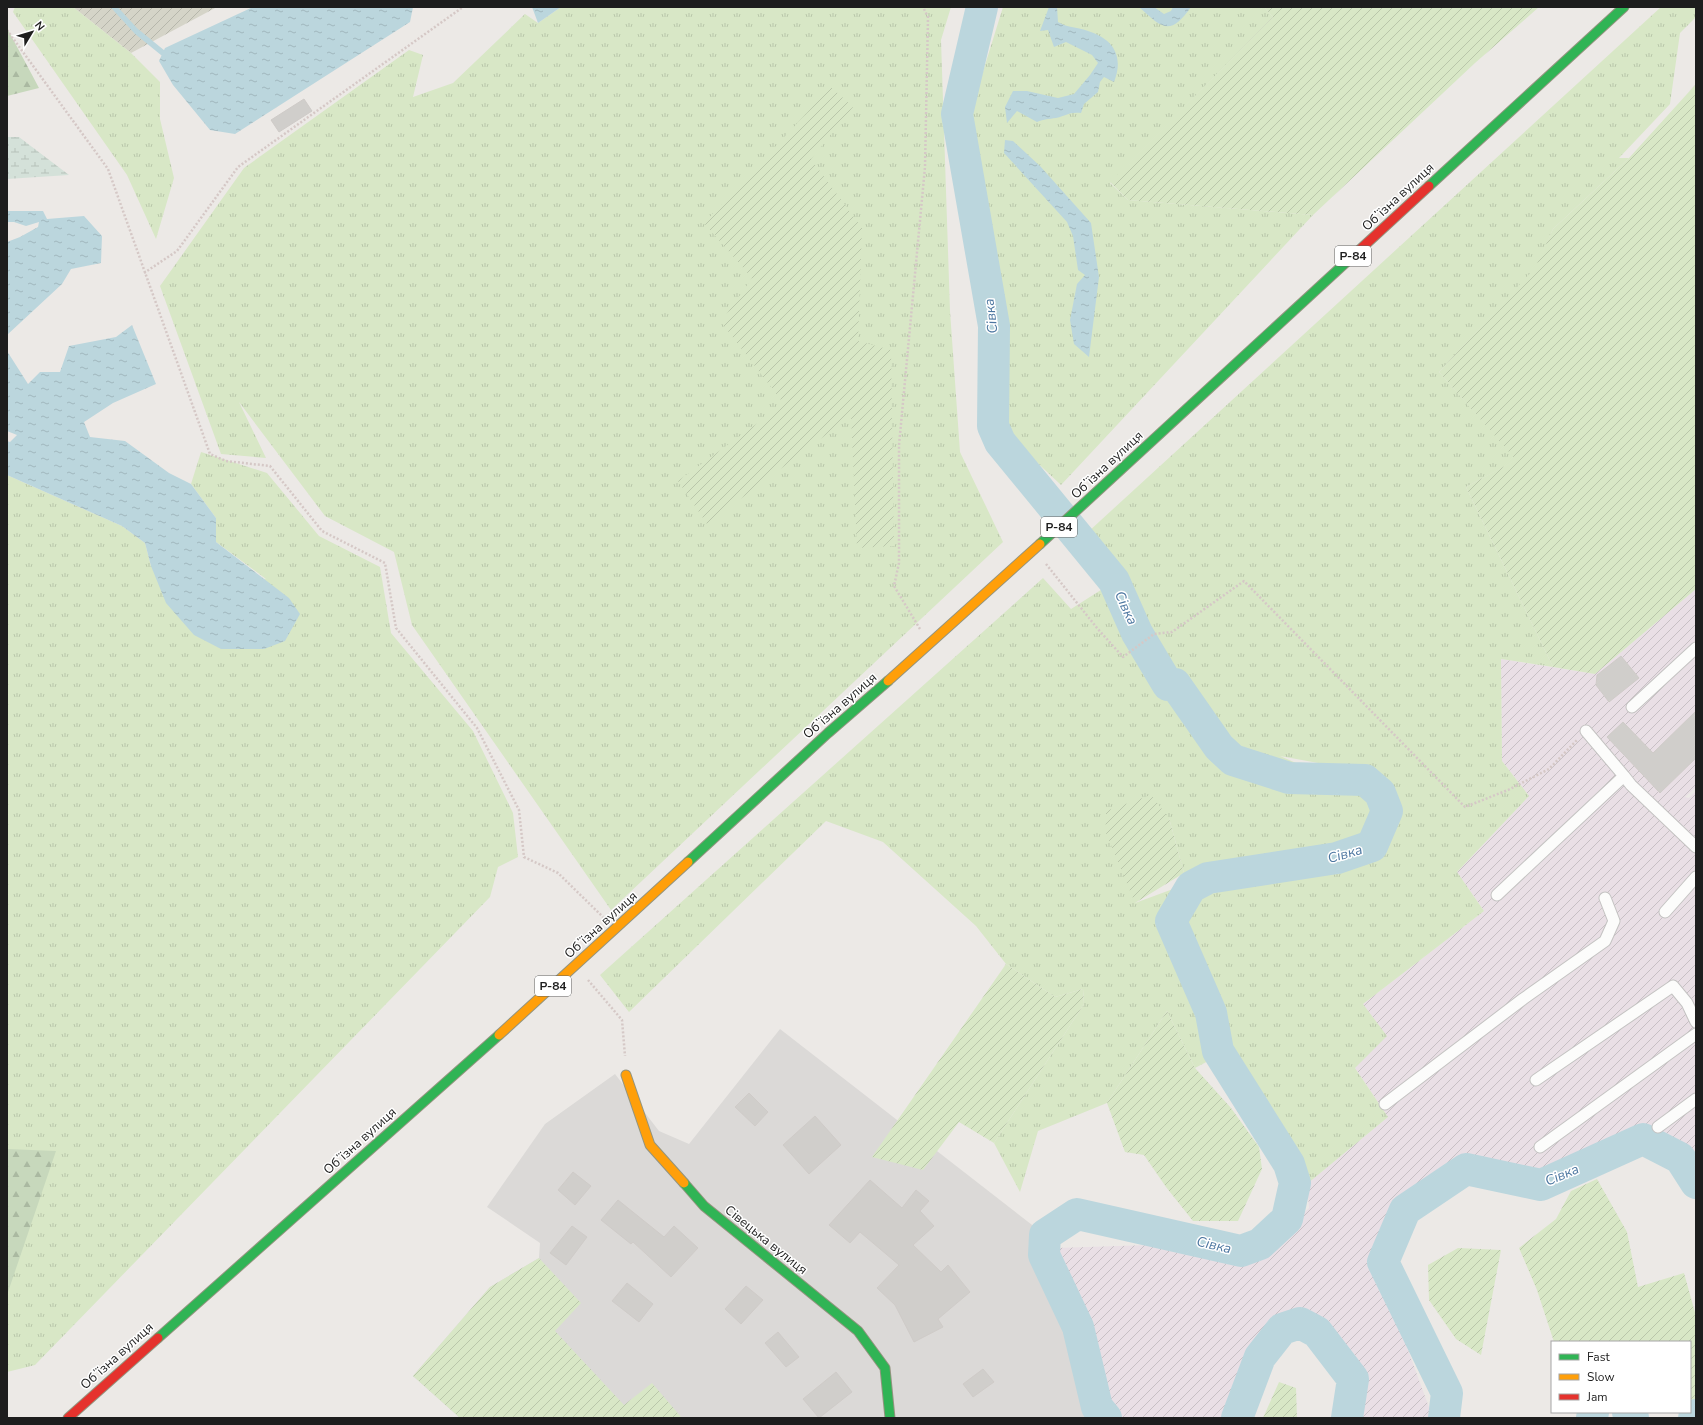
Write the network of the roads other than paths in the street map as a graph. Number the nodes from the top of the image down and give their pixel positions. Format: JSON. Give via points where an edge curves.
{"nodes":[{"id":1,"x":1624,"y":7,"type":"edge"},
{"id":2,"x":1696,"y":648,"type":"edge"},
{"id":3,"x":1632,"y":707,"type":"dead end"},
{"id":4,"x":1586,"y":731,"type":"road end"},
{"id":5,"x":1624,"y":776,"type":"junction"},
{"id":6,"x":1696,"y":847,"type":"edge"},
{"id":7,"x":1696,"y":877,"type":"edge"},
{"id":8,"x":1497,"y":895,"type":"dead end"},
{"id":9,"x":1605,"y":898,"type":"dead end"},
{"id":10,"x":1664,"y":912,"type":"dead end"},
{"id":11,"x":1696,"y":1022,"type":"edge"},
{"id":12,"x":1696,"y":1034,"type":"edge"},
{"id":13,"x":626,"y":1075,"type":"road end"},
{"id":14,"x":1536,"y":1080,"type":"dead end"},
{"id":15,"x":1696,"y":1099,"type":"edge"},
{"id":16,"x":1385,"y":1104,"type":"dead end"},
{"id":17,"x":1658,"y":1127,"type":"dead end"},
{"id":18,"x":1540,"y":1147,"type":"dead end"},
{"id":19,"x":68,"y":1418,"type":"edge"},
{"id":20,"x":890,"y":1418,"type":"edge"}],
"edges":[{"from":1,"to":19,"type":"main road","name":"Обʼїзна вулиця","number":"Р-84","via":[[930,645],[828,733],[616,930]]},
{"from":2,"to":3,"type":"lane"},
{"from":4,"to":5,"type":"lane"},
{"from":5,"to":6,"type":"lane"},
{"from":5,"to":8,"type":"lane"},
{"from":7,"to":10,"type":"lane"},
{"from":9,"to":16,"type":"lane","via":[[1614,921],[1605,941],[1523,999]]},
{"from":11,"to":14,"type":"lane","via":[[1687,1003],[1673,986]]},
{"from":12,"to":18,"type":"lane"},
{"from":13,"to":20,"type":"main road","name":"Сівецька вулиця","via":[[650,1145],[704,1206],[858,1331],[885,1368]]},
{"from":15,"to":17,"type":"lane"}]}
